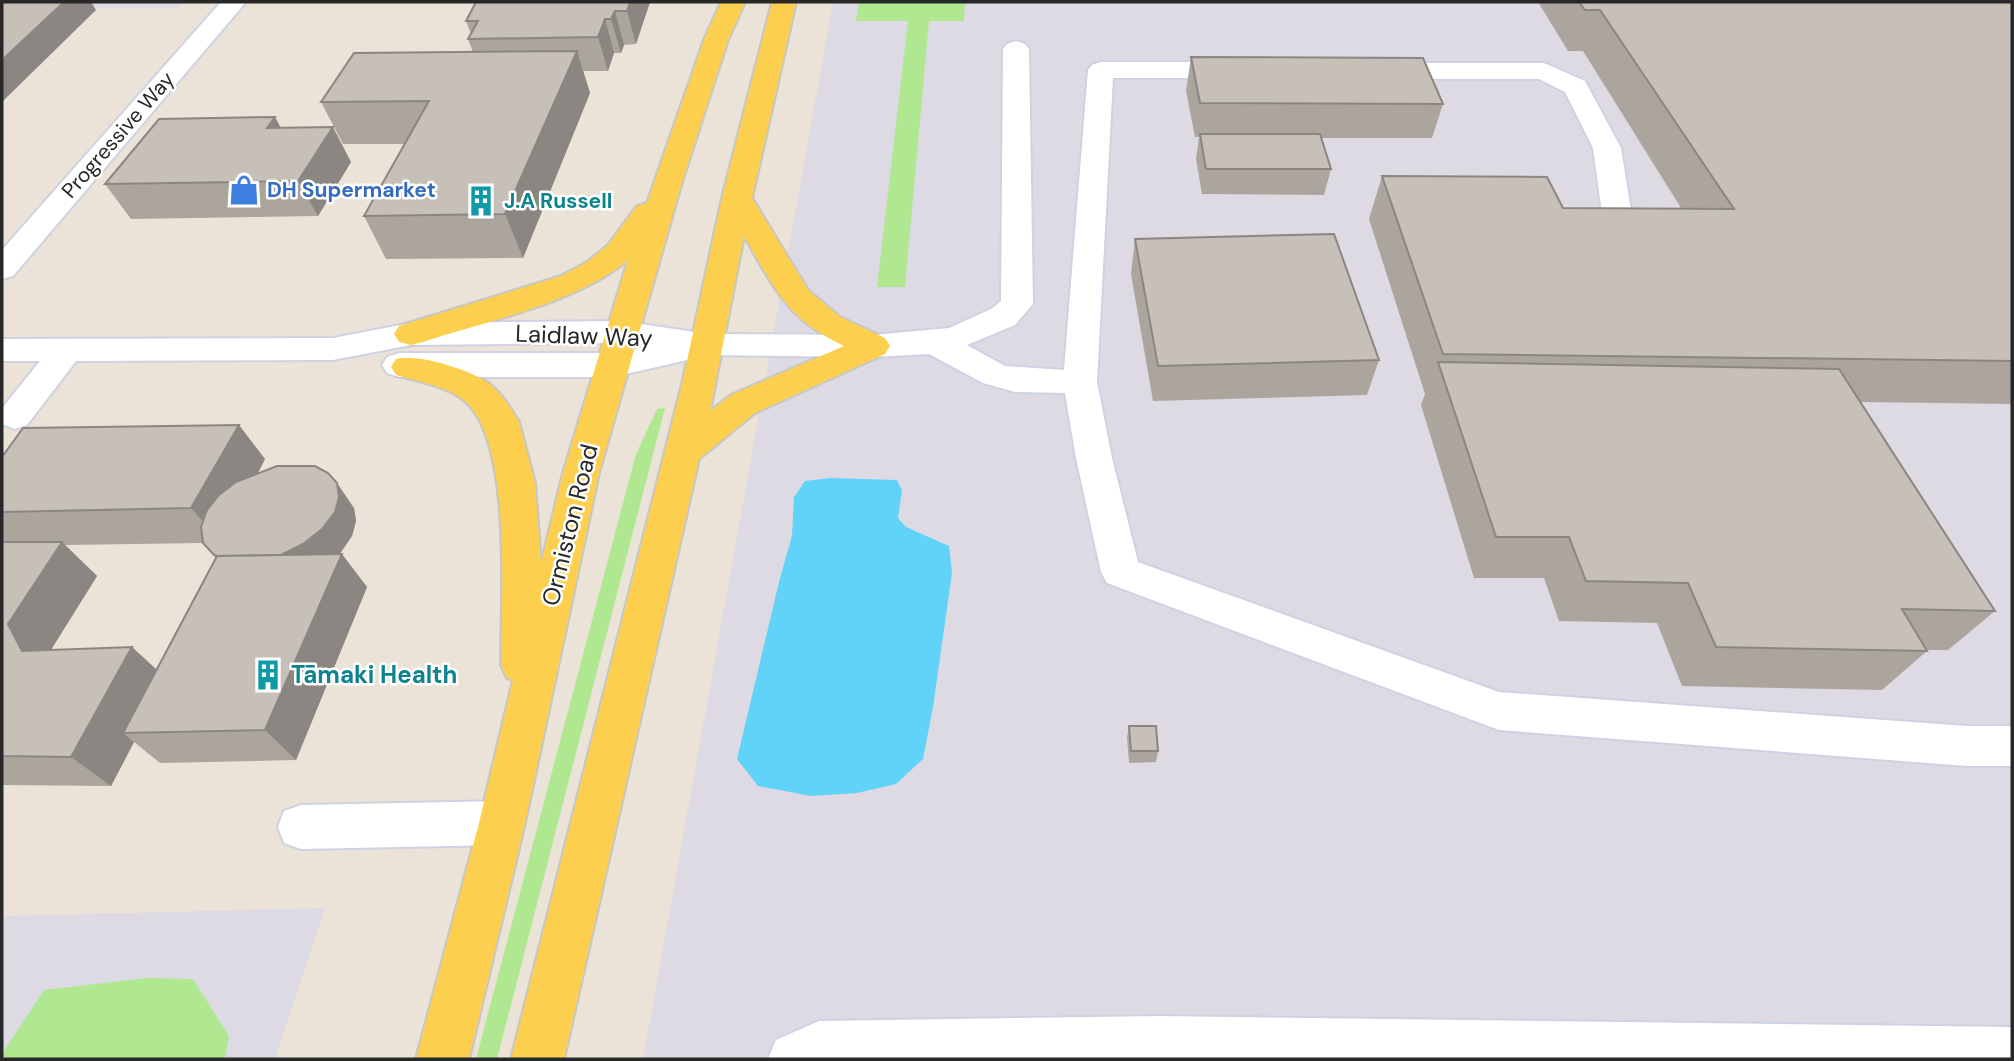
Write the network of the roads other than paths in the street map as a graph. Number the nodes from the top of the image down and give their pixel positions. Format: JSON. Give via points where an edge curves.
{"nodes":[{"id":1,"x":234,"y":2,"type":"edge"},
{"id":2,"x":733,"y":2,"type":"edge"},
{"id":3,"x":784,"y":2,"type":"edge"},
{"id":4,"x":1016,"y":49,"type":"dead end"},
{"id":5,"x":1268,"y":71,"type":"edge"},
{"id":6,"x":1350,"y":71,"type":"edge"},
{"id":7,"x":668,"y":181,"type":"junction"},
{"id":8,"x":737,"y":198,"type":"junction"},
{"id":9,"x":1620,"y":242,"type":"edge"},
{"id":10,"x":2,"y":269,"type":"edge"},
{"id":11,"x":934,"y":342,"type":"junction"},
{"id":12,"x":708,"y":345,"type":"junction"},
{"id":13,"x":873,"y":346,"type":"junction"},
{"id":14,"x":617,"y":348,"type":"junction"},
{"id":15,"x":2,"y":350,"type":"edge"},
{"id":16,"x":67,"y":351,"type":"junction"},
{"id":17,"x":409,"y":351,"type":"junction"},
{"id":18,"x":1080,"y":382,"type":"junction"},
{"id":19,"x":15,"y":416,"type":"dead end"},
{"id":20,"x":682,"y":453,"type":"junction"},
{"id":21,"x":522,"y":726,"type":"junction"},
{"id":22,"x":2012,"y":746,"type":"edge"},
{"id":23,"x":502,"y":823,"type":"junction"},
{"id":24,"x":301,"y":827,"type":"dead end"},
{"id":25,"x":2012,"y":1053,"type":"edge"},
{"id":26,"x":442,"y":1059,"type":"edge"},
{"id":27,"x":537,"y":1059,"type":"edge"},
{"id":28,"x":795,"y":1059,"type":"edge"}],
"edges":[{"from":1,"to":10,"type":"street","name":"Progressive Way"},
{"from":2,"to":7,"type":"main road","name":"Ormiston Road"},
{"from":3,"to":8,"type":"main road"},
{"from":4,"to":11,"type":"street","name":"Laidlaw Way","via":[[1017,304],[986,326]]},
{"from":5,"to":18,"type":"street","via":[[1101,70]]},
{"from":6,"to":9,"type":"street","via":[[1544,71],[1576,87],[1607,148]]},
{"from":7,"to":14,"type":"main road","name":"Ormiston Road"},
{"from":7,"to":17,"type":"main road","via":[[619,252],[598,269]]},
{"from":8,"to":12,"type":"main road"},
{"from":8,"to":13,"type":"main road","via":[[796,298],[828,325]]},
{"from":11,"to":13,"type":"street","name":"Laidlaw Way"},
{"from":11,"to":18,"type":"street","via":[[1015,380]]},
{"from":12,"to":13,"type":"street","name":"Laidlaw Way"},
{"from":12,"to":14,"type":"street","name":"Laidlaw Way"},
{"from":12,"to":20,"type":"main road"},
{"from":13,"to":20,"type":"main road","via":[[743,404]]},
{"from":14,"to":17,"type":"street","name":"Laidlaw Way"},
{"from":14,"to":21,"type":"main road","name":"Ormiston Road","via":[[581,473]]},
{"from":15,"to":16,"type":"street","name":"Laidlaw Way"},
{"from":16,"to":17,"type":"street","name":"Laidlaw Way"},
{"from":16,"to":19,"type":"street"},
{"from":17,"to":21,"type":"main road","via":[[480,394],[501,422],[517,495]]},
{"from":18,"to":22,"type":"street","via":[[1121,572],[1499,711]]},
{"from":20,"to":27,"type":"main road"},
{"from":21,"to":23,"type":"main road","name":"Ormiston Road"},
{"from":23,"to":24,"type":"street"},
{"from":23,"to":26,"type":"main road","name":"Ormiston Road"},
{"from":25,"to":28,"type":"street","via":[[1159,1042],[819,1047]]}]}
